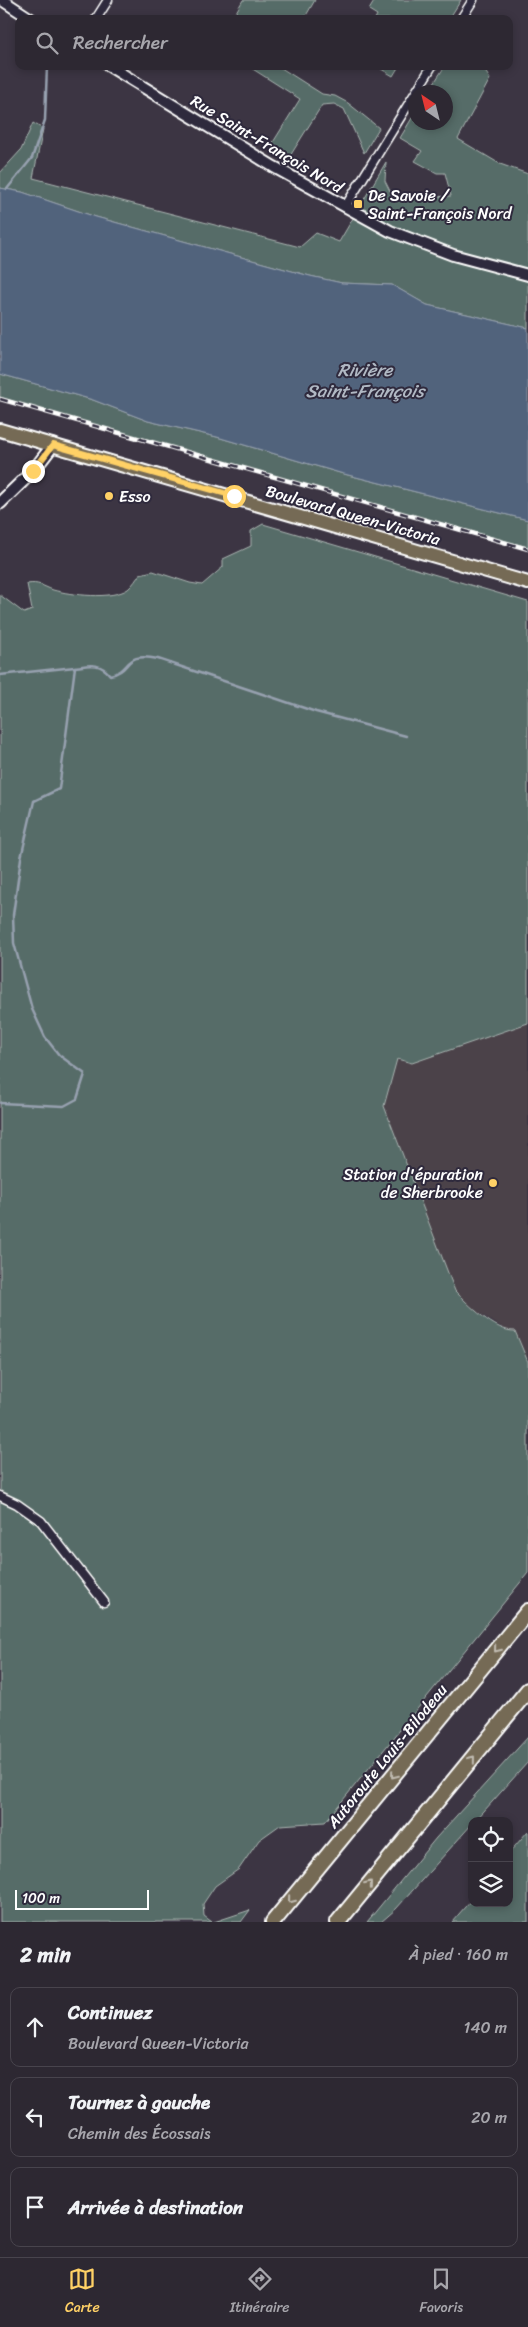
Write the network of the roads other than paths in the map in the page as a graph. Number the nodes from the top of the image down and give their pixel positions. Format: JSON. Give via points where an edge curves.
{"nodes":[{"id":1,"x":2,"y":0,"type":"edge"},
{"id":2,"x":108,"y":0,"type":"edge"},
{"id":3,"x":473,"y":0,"type":"edge"},
{"id":4,"x":25,"y":15,"type":"edge"},
{"id":5,"x":99,"y":15,"type":"edge"},
{"id":6,"x":464,"y":15,"type":"edge"},
{"id":7,"x":116,"y":70,"type":"edge"},
{"id":8,"x":430,"y":70,"type":"edge"},
{"id":9,"x":345,"y":207,"type":"junction"},
{"id":10,"x":528,"y":275,"type":"edge"},
{"id":11,"x":0,"y":430,"type":"edge"},
{"id":12,"x":53,"y":445,"type":"junction"},
{"id":13,"x":0,"y":503,"type":"edge"},
{"id":14,"x":528,"y":583,"type":"edge"},
{"id":15,"x":0,"y":1496,"type":"edge"},
{"id":16,"x":104,"y":1602,"type":"dead end"},
{"id":17,"x":528,"y":1611,"type":"edge"},
{"id":18,"x":528,"y":1690,"type":"edge"},
{"id":19,"x":273,"y":1922,"type":"edge"},
{"id":20,"x":338,"y":1922,"type":"edge"}],
"edges":[{"from":1,"to":4,"type":"street"},
{"from":2,"to":5,"type":"street"},
{"from":3,"to":6,"type":"street"},
{"from":7,"to":9,"type":"street","name":"Rue Saint-François Nord"},
{"from":8,"to":9,"type":"street"},
{"from":9,"to":10,"type":"street","name":"Rue Saint-François Nord","via":[[411,240]]},
{"from":11,"to":12,"type":"main road","name":"Boulevard Queen-Victoria"},
{"from":12,"to":13,"type":"main road","via":[[30,475]]},
{"from":12,"to":14,"type":"main road","name":"Boulevard Queen-Victoria"},
{"from":15,"to":16,"type":"street","via":[[30,1511],[40,1521]]},
{"from":17,"to":19,"type":"highway","name":"Autoroute Louis-Bilodeau","one_way":true},
{"from":20,"to":18,"type":"highway","one_way":true}]}
